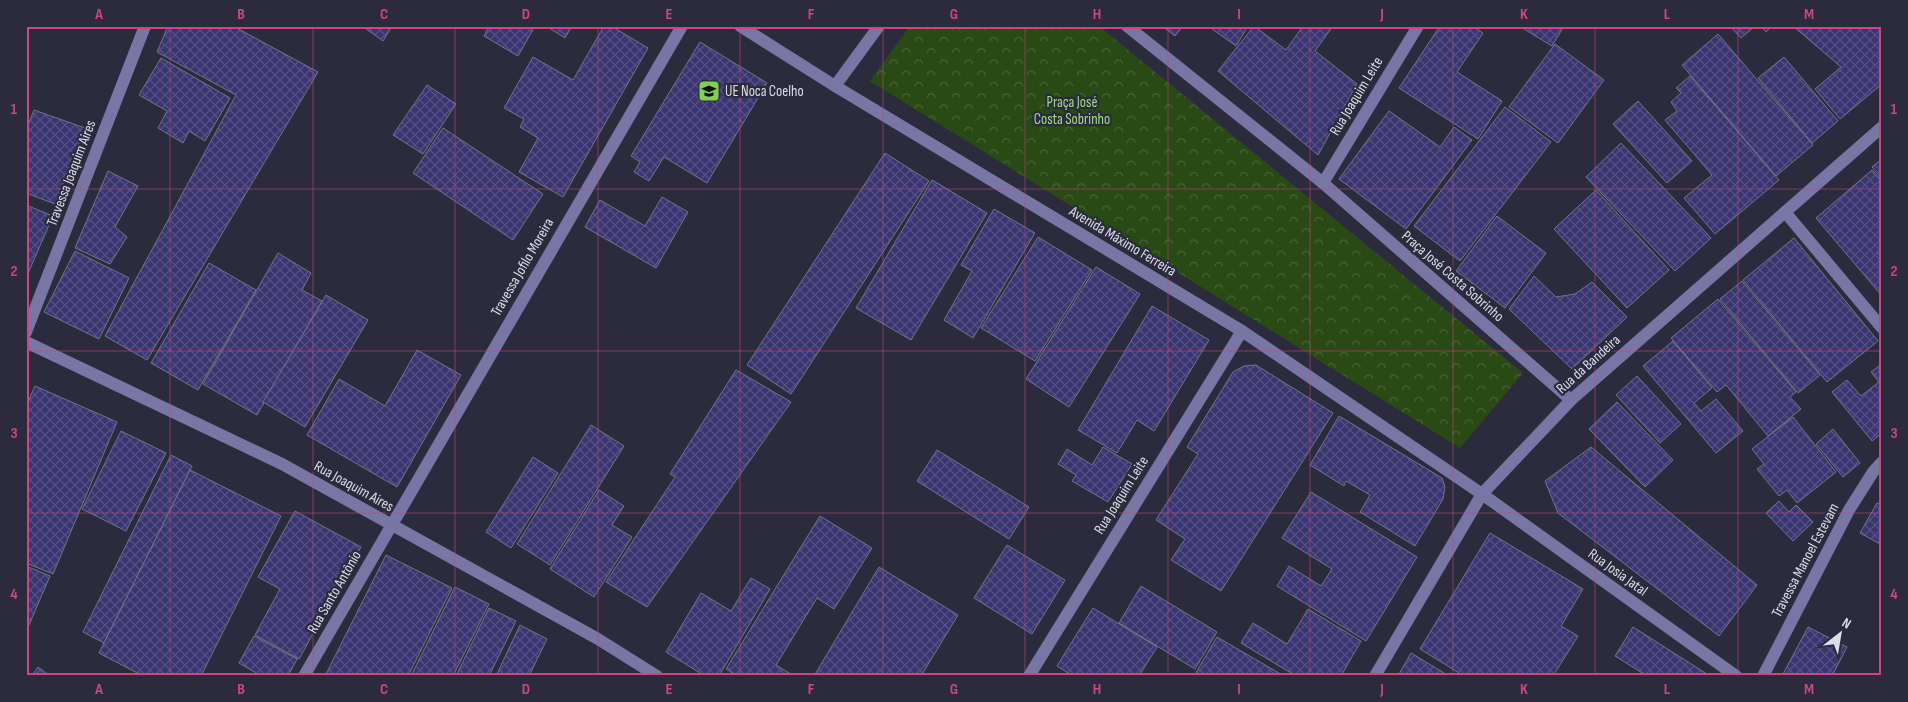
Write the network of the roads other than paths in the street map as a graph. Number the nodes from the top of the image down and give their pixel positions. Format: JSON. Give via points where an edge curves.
{"nodes":[{"id":1,"x":145,"y":26,"type":"edge"},
{"id":2,"x":682,"y":26,"type":"edge"},
{"id":3,"x":740,"y":26,"type":"edge"},
{"id":4,"x":878,"y":26,"type":"edge"},
{"id":5,"x":1127,"y":26,"type":"edge"},
{"id":6,"x":1418,"y":26,"type":"edge"},
{"id":7,"x":834,"y":86,"type":"junction"},
{"id":8,"x":1882,"y":127,"type":"edge"},
{"id":9,"x":1323,"y":183,"type":"junction"},
{"id":10,"x":1785,"y":212,"type":"junction"},
{"id":11,"x":1882,"y":328,"type":"edge"},
{"id":12,"x":26,"y":332,"type":"edge"},
{"id":13,"x":1242,"y":332,"type":"junction"},
{"id":14,"x":26,"y":342,"type":"edge"},
{"id":15,"x":1571,"y":400,"type":"junction"},
{"id":16,"x":1882,"y":462,"type":"edge"},
{"id":17,"x":1482,"y":494,"type":"junction"},
{"id":18,"x":391,"y":525,"type":"junction"},
{"id":19,"x":304,"y":676,"type":"edge"},
{"id":20,"x":656,"y":676,"type":"edge"},
{"id":21,"x":1029,"y":676,"type":"edge"},
{"id":22,"x":1375,"y":676,"type":"edge"},
{"id":23,"x":1736,"y":676,"type":"edge"},
{"id":24,"x":1763,"y":676,"type":"edge"}],
"edges":[{"from":1,"to":12,"type":"street","name":"Travessa Joaquim Aires"},
{"from":2,"to":18,"type":"street","name":"Travessa Jofilo Moreira"},
{"from":3,"to":7,"type":"street","name":"Avenida Máximo Ferreira"},
{"from":4,"to":7,"type":"street"},
{"from":5,"to":9,"type":"street","name":"Praça José Costa Sobrinho"},
{"from":6,"to":9,"type":"street","name":"Rua Joaquim Leite"},
{"from":7,"to":13,"type":"street","name":"Avenida Máximo Ferreira"},
{"from":8,"to":10,"type":"street","name":"Rua da Bandeira"},
{"from":9,"to":15,"type":"street","name":"Praça José Costa Sobrinho"},
{"from":10,"to":11,"type":"street"},
{"from":10,"to":15,"type":"street","name":"Rua da Bandeira"},
{"from":13,"to":17,"type":"street","name":"Avenida Máximo Ferreira"},
{"from":13,"to":21,"type":"street","name":"Rua Joaquim Leite"},
{"from":14,"to":18,"type":"street","name":"Rua Joaquim Aires","via":[[282,464]]},
{"from":15,"to":17,"type":"street","name":"Rua da Bandeira"},
{"from":16,"to":24,"type":"street","name":"Travessa Manoel Estevam","via":[[1849,510]]},
{"from":17,"to":22,"type":"street","name":"Rua da Bandeira"},
{"from":17,"to":23,"type":"street","name":"Rua Josia Jatal"},
{"from":18,"to":19,"type":"street","name":"Rua Santo Antônio"},
{"from":18,"to":20,"type":"street","name":"Rua Joaquim Aires","via":[[598,639]]}]}
